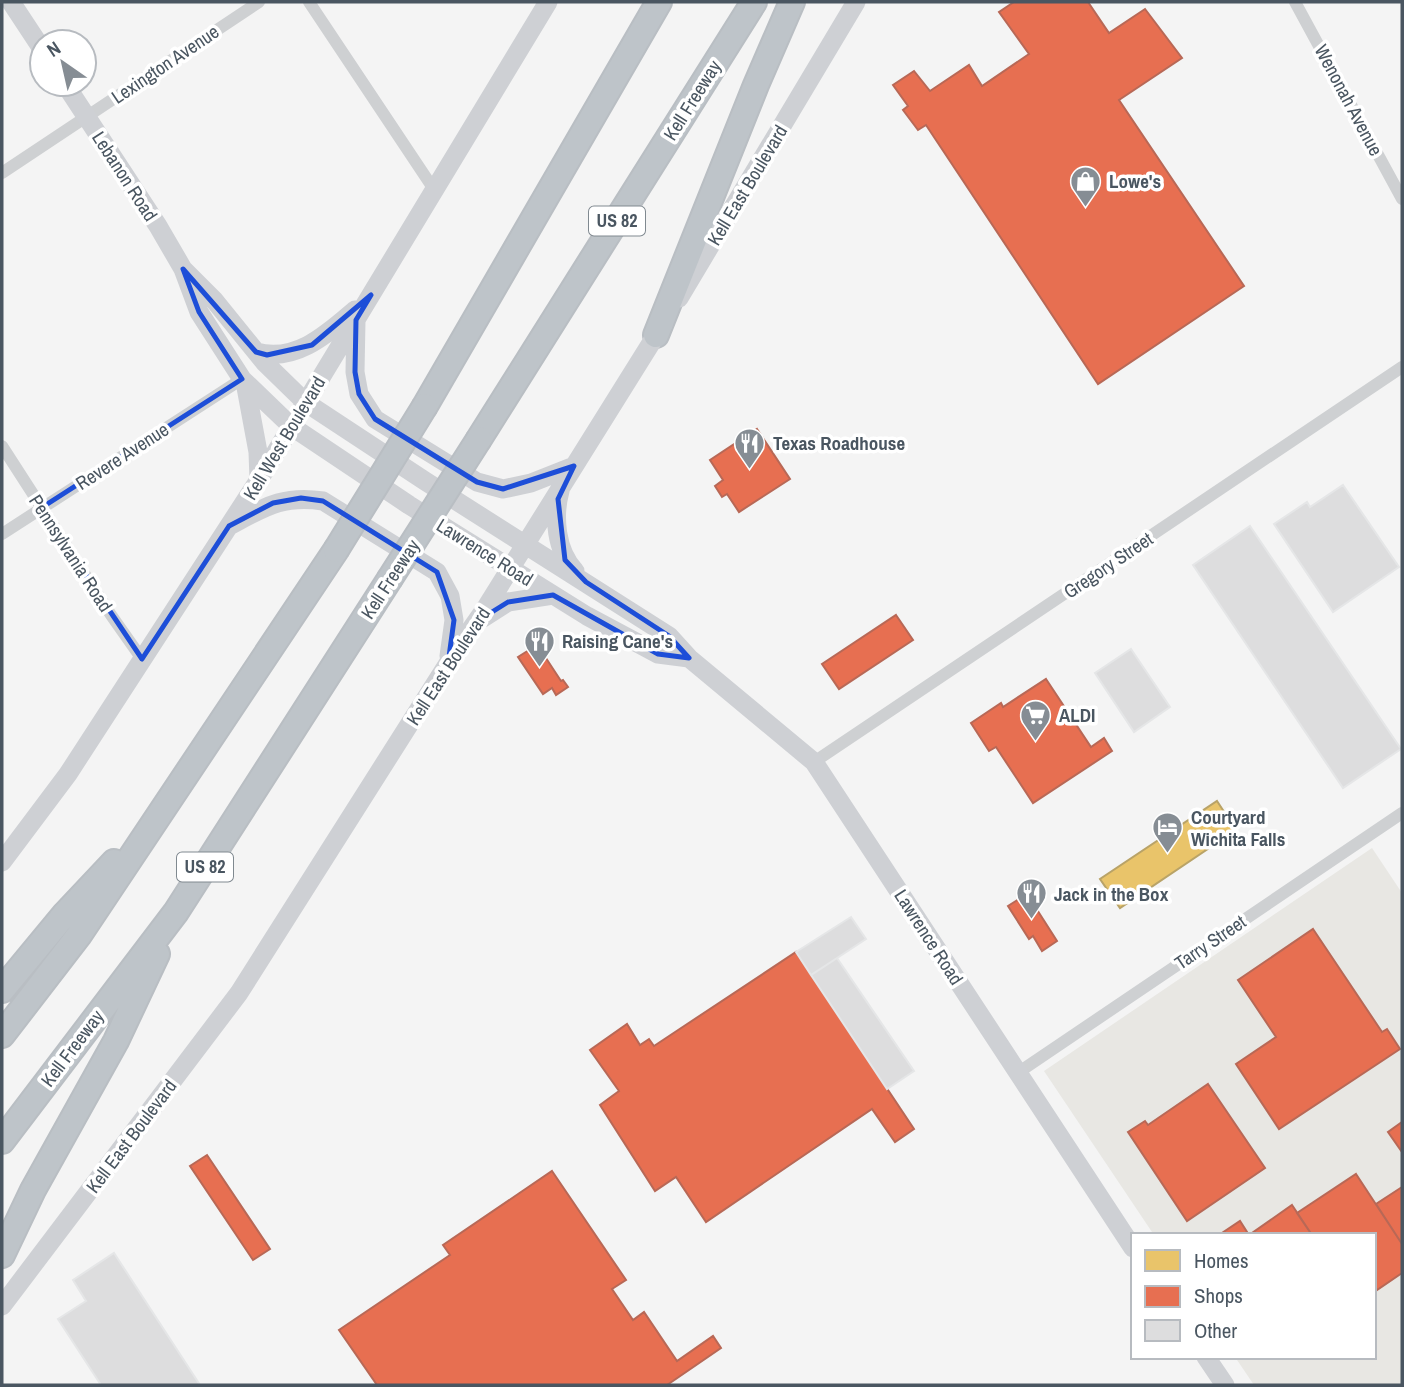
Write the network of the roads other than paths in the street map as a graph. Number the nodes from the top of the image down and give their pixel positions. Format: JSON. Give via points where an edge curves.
{"nodes":[{"id":1,"x":11,"y":2,"type":"edge"},
{"id":2,"x":258,"y":2,"type":"edge"},
{"id":3,"x":309,"y":2,"type":"edge"},
{"id":4,"x":548,"y":2,"type":"edge"},
{"id":5,"x":659,"y":2,"type":"edge"},
{"id":6,"x":754,"y":2,"type":"edge"},
{"id":7,"x":792,"y":2,"type":"edge"},
{"id":8,"x":856,"y":2,"type":"edge"},
{"id":9,"x":1295,"y":2,"type":"edge"},
{"id":10,"x":28,"y":28,"type":"edge"},
{"id":11,"x":74,"y":98,"type":"edge"},
{"id":12,"x":86,"y":117,"type":"junction"},
{"id":13,"x":2,"y":173,"type":"edge"},
{"id":14,"x":435,"y":191,"type":"junction"},
{"id":15,"x":1402,"y":199,"type":"edge"},
{"id":16,"x":183,"y":269,"type":"junction"},
{"id":17,"x":371,"y":295,"type":"junction"},
{"id":18,"x":356,"y":320,"type":"junction"},
{"id":19,"x":656,"y":335,"type":"junction"},
{"id":20,"x":256,"y":352,"type":"junction"},
{"id":21,"x":1402,"y":367,"type":"edge"},
{"id":22,"x":243,"y":381,"type":"junction"},
{"id":23,"x":305,"y":402,"type":"junction"},
{"id":24,"x":291,"y":426,"type":"junction"},
{"id":25,"x":2,"y":446,"type":"edge"},
{"id":26,"x":574,"y":466,"type":"junction"},
{"id":27,"x":259,"y":480,"type":"junction"},
{"id":28,"x":562,"y":486,"type":"junction"},
{"id":29,"x":41,"y":508,"type":"junction"},
{"id":30,"x":229,"y":526,"type":"junction"},
{"id":31,"x":2,"y":534,"type":"edge"},
{"id":32,"x":526,"y":544,"type":"junction"},
{"id":33,"x":510,"y":568,"type":"junction"},
{"id":34,"x":586,"y":582,"type":"junction"},
{"id":35,"x":553,"y":595,"type":"junction"},
{"id":36,"x":476,"y":622,"type":"junction"},
{"id":37,"x":689,"y":658,"type":"junction"},
{"id":38,"x":142,"y":659,"type":"junction"},
{"id":39,"x":448,"y":663,"type":"junction"},
{"id":40,"x":814,"y":762,"type":"junction"},
{"id":41,"x":160,"y":813,"type":"junction"},
{"id":42,"x":1402,"y":813,"type":"edge"},
{"id":43,"x":2,"y":862,"type":"edge"},
{"id":44,"x":176,"y":912,"type":"junction"},
{"id":45,"x":2,"y":990,"type":"edge"},
{"id":46,"x":2,"y":1035,"type":"edge"},
{"id":47,"x":1019,"y":1072,"type":"junction"},
{"id":48,"x":2,"y":1141,"type":"edge"},
{"id":49,"x":1131,"y":1245,"type":"edge"},
{"id":50,"x":2,"y":1255,"type":"edge"},
{"id":51,"x":2,"y":1306,"type":"edge"},
{"id":52,"x":1207,"y":1359,"type":"edge"},
{"id":53,"x":1225,"y":1385,"type":"edge"}],
"edges":[{"from":1,"to":10,"type":"main road"},
{"from":2,"to":12,"type":"street","name":"Lexington Avenue"},
{"from":3,"to":14,"type":"street"},
{"from":4,"to":14,"type":"main road","name":"Kell West Boulevard"},
{"from":5,"to":41,"type":"highway","bridge":true,"via":[[425,406],[336,550]]},
{"from":6,"to":44,"type":"highway","name":"Kell Freeway","number":"US 82","bridge":true},
{"from":7,"to":19,"type":"highway"},
{"from":8,"to":19,"type":"main road","name":"Kell East Boulevard"},
{"from":9,"to":15,"type":"street","name":"Wenonah Avenue"},
{"from":11,"to":12,"type":"main road","name":"Lebanon Road"},
{"from":12,"to":13,"type":"street","name":"Lexington Avenue"},
{"from":12,"to":16,"type":"main road","name":"Lebanon Road"},
{"from":14,"to":17,"type":"main road","name":"Kell West Boulevard"},
{"from":16,"to":20,"type":"main road","name":"Lebanon Road"},
{"from":16,"to":22,"type":"main road","name":"Lebanon Road","via":[[199,312]]},
{"from":17,"to":18,"type":"main road","name":"Kell West Boulevard"},
{"from":17,"to":20,"type":"main road","via":[[312,345],[282,355]]},
{"from":18,"to":23,"type":"main road","name":"Kell West Boulevard"},
{"from":18,"to":26,"type":"main road","via":[[359,394],[375,419],[477,482],[503,489]]},
{"from":19,"to":26,"type":"main road","name":"Kell East Boulevard"},
{"from":20,"to":23,"type":"main road","name":"Lebanon Road"},
{"from":21,"to":40,"type":"street","name":"Gregory Street"},
{"from":22,"to":24,"type":"main road","name":"Lebanon Road"},
{"from":22,"to":27,"type":"main road"},
{"from":22,"to":29,"type":"street","name":"Revere Avenue"},
{"from":23,"to":24,"type":"main road","name":"Kell West Boulevard"},
{"from":23,"to":32,"type":"main road","name":"Lawrence Road"},
{"from":24,"to":27,"type":"main road","name":"Kell West Boulevard"},
{"from":24,"to":33,"type":"main road","name":"Lawrence Road"},
{"from":25,"to":29,"type":"street","name":"Pennsylvania Road"},
{"from":26,"to":28,"type":"main road","name":"Kell East Boulevard"},
{"from":27,"to":30,"type":"main road","name":"Kell West Boulevard"},
{"from":28,"to":32,"type":"main road","name":"Kell East Boulevard"},
{"from":28,"to":34,"type":"main road","via":[[558,499],[560,542],[565,560]]},
{"from":29,"to":31,"type":"street","name":"Revere Avenue"},
{"from":29,"to":38,"type":"street","name":"Pennsylvania Road"},
{"from":30,"to":38,"type":"main road","name":"Kell West Boulevard"},
{"from":30,"to":39,"type":"main road","via":[[274,503],[301,498],[323,501],[437,572],[450,596],[454,620]]},
{"from":32,"to":33,"type":"main road","name":"Kell East Boulevard"},
{"from":32,"to":34,"type":"main road","name":"Lawrence Road"},
{"from":33,"to":35,"type":"main road","name":"Lawrence Road"},
{"from":33,"to":36,"type":"main road","name":"Kell East Boulevard"},
{"from":34,"to":37,"type":"main road","name":"Lawrence Road","via":[[669,636]]},
{"from":35,"to":36,"type":"main road","via":[[508,602]]},
{"from":35,"to":37,"type":"main road","name":"Lawrence Road","via":[[658,654]]},
{"from":36,"to":39,"type":"main road","name":"Kell East Boulevard"},
{"from":37,"to":40,"type":"main road","name":"Lawrence Road"},
{"from":38,"to":43,"type":"main road","name":"Kell West Boulevard","via":[[68,774]]},
{"from":39,"to":51,"type":"main road","name":"Kell East Boulevard","via":[[239,993]]},
{"from":40,"to":47,"type":"main road","name":"Lawrence Road"},
{"from":41,"to":45,"type":"highway","via":[[65,914]]},
{"from":41,"to":46,"type":"highway","via":[[79,935]]},
{"from":42,"to":47,"type":"street","name":"Tarry Street"},
{"from":44,"to":48,"type":"highway","name":"Kell Freeway","number":"US 82"},
{"from":44,"to":50,"type":"highway","via":[[116,1041],[33,1189]]},
{"from":47,"to":49,"type":"main road","name":"Lawrence Road"},
{"from":52,"to":53,"type":"main road"}]}
